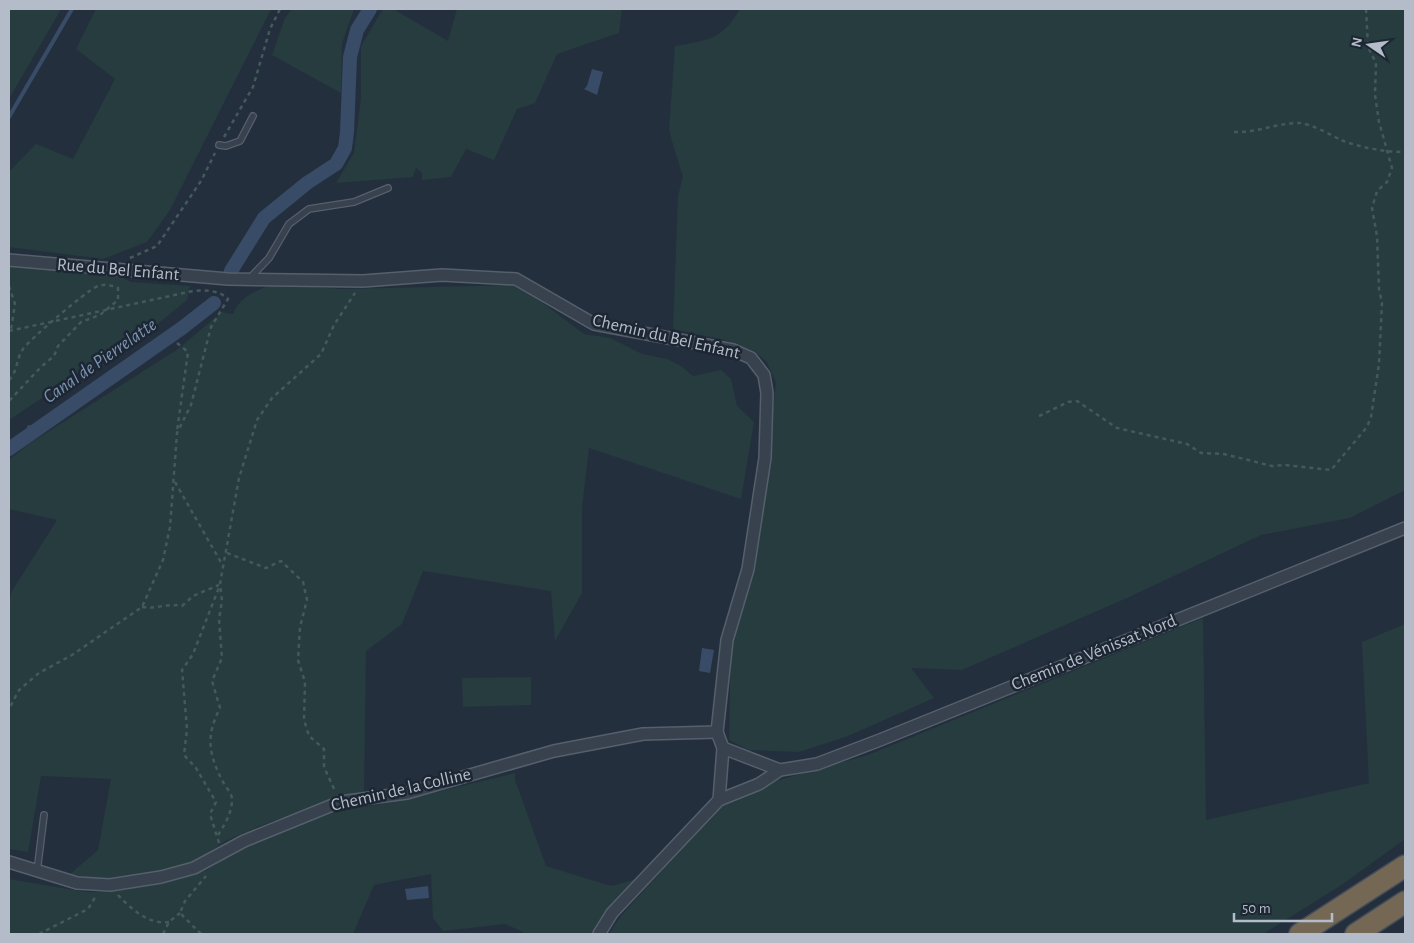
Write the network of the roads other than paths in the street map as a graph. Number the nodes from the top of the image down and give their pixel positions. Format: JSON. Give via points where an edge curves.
{"nodes":[{"id":1,"x":252,"y":116,"type":"dead end"},
{"id":2,"x":219,"y":145,"type":"road end"},
{"id":3,"x":388,"y":188,"type":"dead end"},
{"id":4,"x":9,"y":260,"type":"edge"},
{"id":5,"x":228,"y":279,"type":"joint"},
{"id":6,"x":250,"y":279,"type":"junction"},
{"id":7,"x":1405,"y":528,"type":"edge"},
{"id":8,"x":717,"y":732,"type":"junction"},
{"id":9,"x":723,"y":748,"type":"junction"},
{"id":10,"x":780,"y":770,"type":"junction"},
{"id":11,"x":719,"y":800,"type":"junction"},
{"id":12,"x":44,"y":816,"type":"dead end"},
{"id":13,"x":9,"y":862,"type":"edge"},
{"id":14,"x":1405,"y":866,"type":"edge"},
{"id":15,"x":37,"y":872,"type":"junction"},
{"id":16,"x":1405,"y":902,"type":"edge"},
{"id":17,"x":599,"y":934,"type":"edge"},
{"id":18,"x":1300,"y":934,"type":"edge"},
{"id":19,"x":1356,"y":934,"type":"edge"}],
"edges":[{"from":1,"to":2,"type":"lane","via":[[240,141]]},
{"from":3,"to":6,"type":"lane","via":[[354,202],[309,209],[289,224],[269,258]]},
{"from":4,"to":5,"type":"street","name":"Rue du Bel Enfant"},
{"from":5,"to":6,"type":"street","name":"Chemin du Bel Enfant"},
{"from":6,"to":8,"type":"street","name":"Chemin du Bel Enfant","via":[[363,281],[442,275],[516,278],[594,324],[733,350],[751,358],[764,375],[767,393],[766,458],[748,569],[726,640]]},
{"from":7,"to":10,"type":"street","name":"Chemin de Vénissat Nord","via":[[880,740],[817,764]]},
{"from":8,"to":9,"type":"street","name":"Chemin du Bel Enfant"},
{"from":8,"to":15,"type":"street","name":"Chemin de la Colline","via":[[643,734],[554,751],[407,792],[340,802],[267,831],[194,868],[160,878],[105,885],[77,883]]},
{"from":9,"to":10,"type":"street"},
{"from":9,"to":11,"type":"street","name":"Chemin du Bel Enfant"},
{"from":10,"to":11,"type":"street","name":"Chemin de Vénissat Nord","via":[[759,784]]},
{"from":11,"to":17,"type":"street","via":[[612,914]]},
{"from":12,"to":15,"type":"lane"},
{"from":13,"to":15,"type":"street","name":"Chemin de la Colline"},
{"from":14,"to":18,"type":"highway"},
{"from":16,"to":19,"type":"highway"}]}
